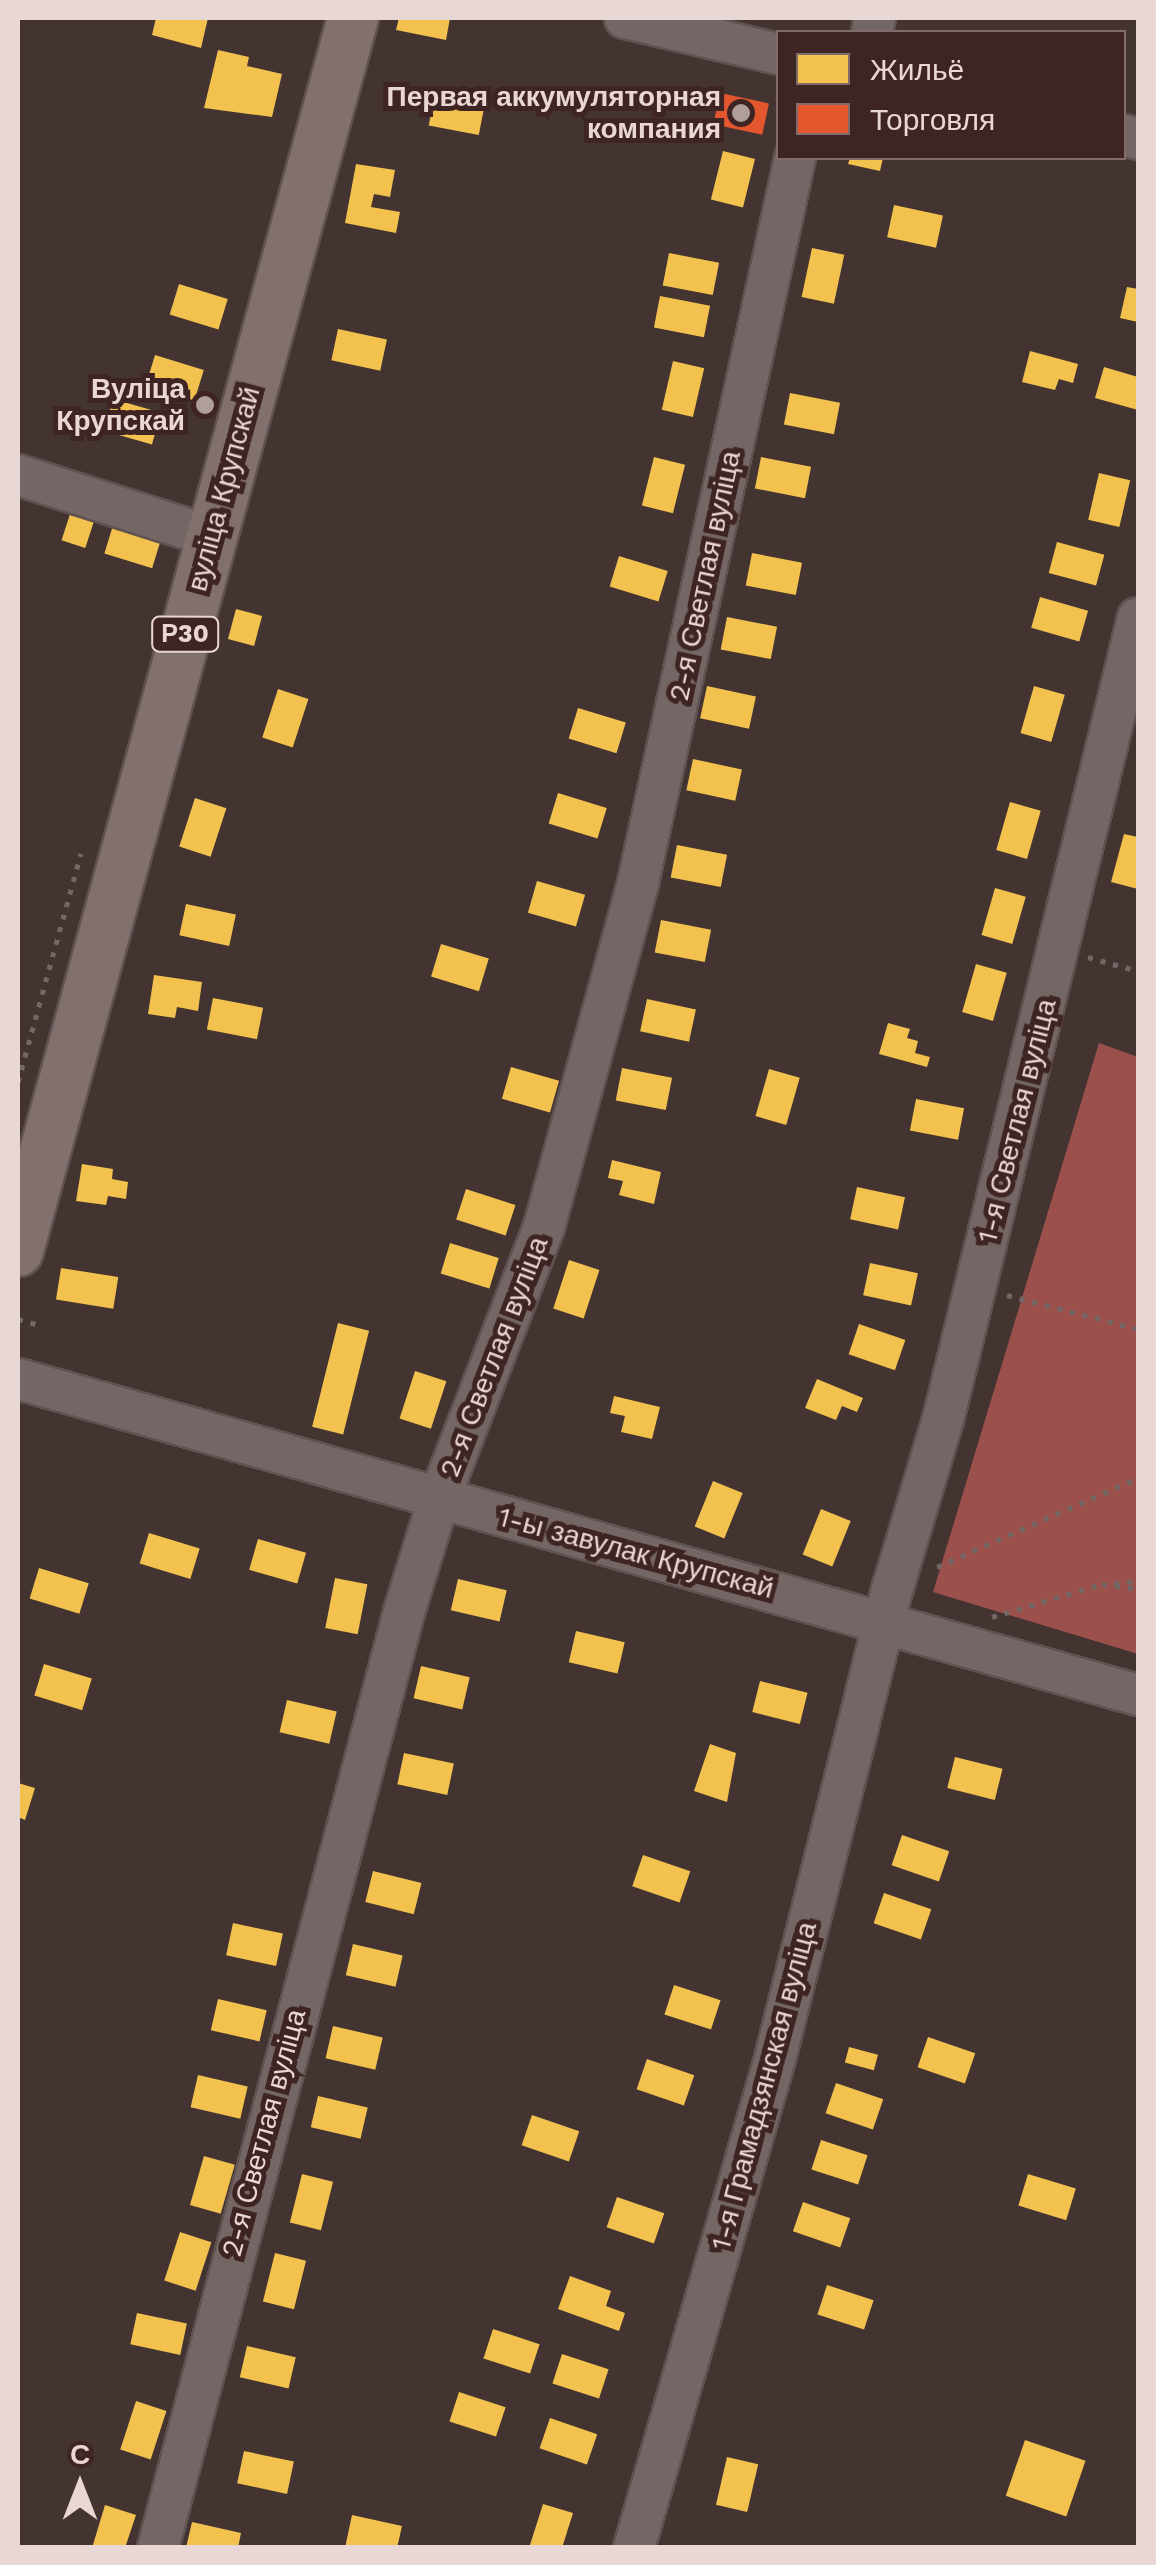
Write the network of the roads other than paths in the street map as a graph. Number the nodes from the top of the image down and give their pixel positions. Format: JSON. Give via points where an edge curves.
{"nodes":[{"id":1,"x":353,"y":18,"type":"edge"},
{"id":2,"x":625,"y":18,"type":"edge"},
{"id":3,"x":776,"y":54,"type":"edge"},
{"id":4,"x":794,"y":160,"type":"edge"},
{"id":5,"x":18,"y":475,"type":"edge"},
{"id":6,"x":212,"y":537,"type":"junction"},
{"id":7,"x":1138,"y":618,"type":"edge"},
{"id":8,"x":18,"y":1251,"type":"edge"},
{"id":9,"x":18,"y":1378,"type":"edge"},
{"id":10,"x":439,"y":1498,"type":"junction"},
{"id":11,"x":888,"y":1604,"type":"junction"},
{"id":12,"x":1138,"y":1695,"type":"edge"},
{"id":13,"x":158,"y":2548,"type":"edge"},
{"id":14,"x":634,"y":2548,"type":"edge"}],
"edges":[{"from":1,"to":6,"type":"main road","name":"вуліца Крупскай","number":"Р30"},
{"from":2,"to":3,"type":"street"},
{"from":4,"to":10,"type":"street","name":"2-я Светлая вуліца","via":[[638,883],[544,1228]]},
{"from":5,"to":6,"type":"street"},
{"from":6,"to":8,"type":"main road","name":"вуліца Крупскай","number":"Р30"},
{"from":7,"to":11,"type":"street","name":"1-я Светлая вуліца","via":[[975,1287]]},
{"from":9,"to":10,"type":"street","name":"1-ы завулак Крупскай"},
{"from":10,"to":11,"type":"street","name":"1-ы завулак Крупскай"},
{"from":10,"to":13,"type":"street","name":"2-я Светлая вуліца","via":[[287,2040]]},
{"from":11,"to":12,"type":"street","name":"1-ы завулак Крупскай"},
{"from":11,"to":14,"type":"street","name":"1-я Грамадзянская вуліца","via":[[775,2059]]}]}
